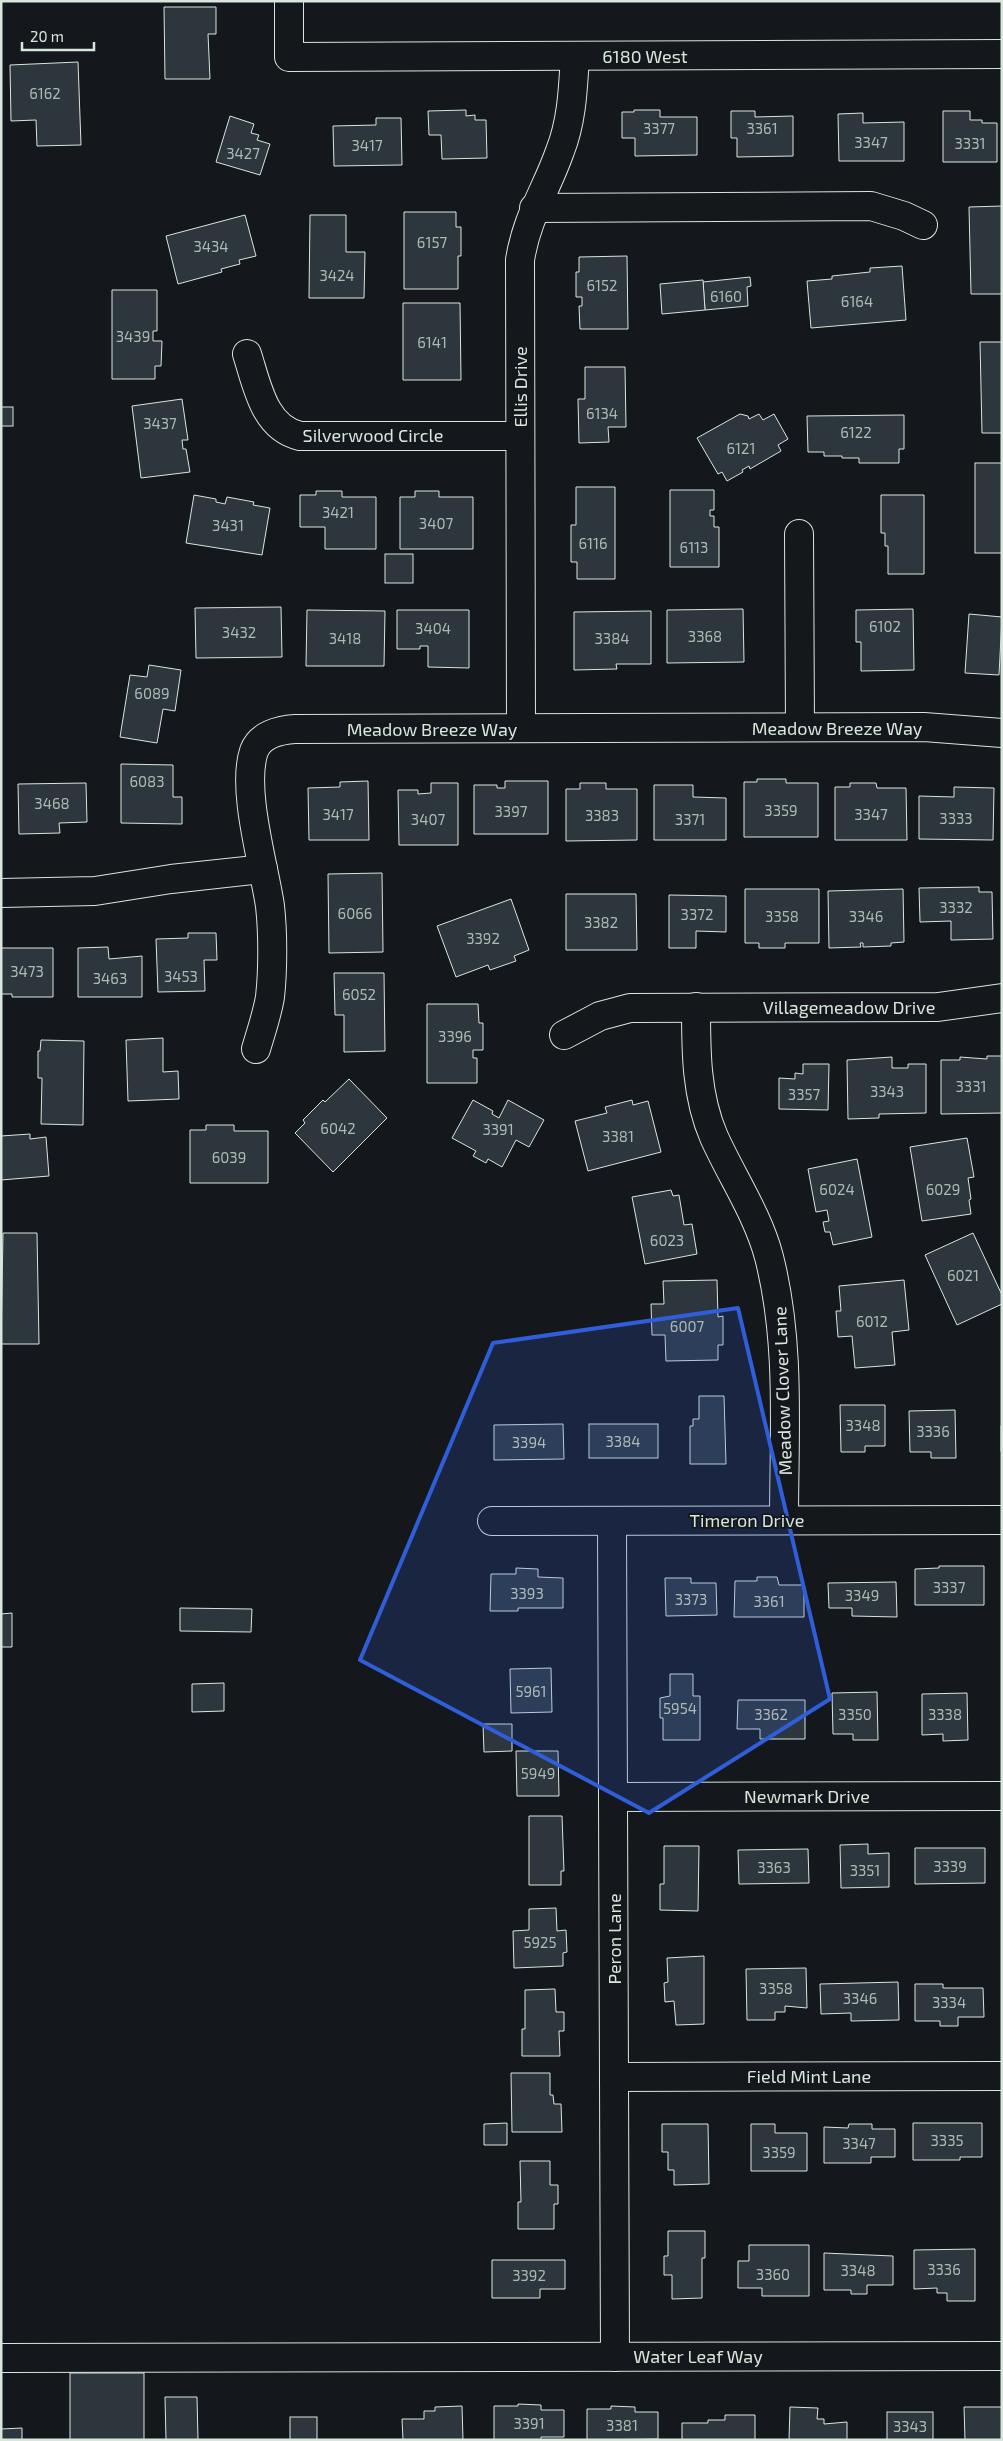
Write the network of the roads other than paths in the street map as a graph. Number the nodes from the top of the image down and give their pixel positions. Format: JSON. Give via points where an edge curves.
{"nodes":[{"id":1,"x":289,"y":1,"type":"edge"},
{"id":2,"x":1002,"y":54,"type":"edge"},
{"id":3,"x":575,"y":56,"type":"junction"},
{"id":4,"x":534,"y":208,"type":"junction"},
{"id":5,"x":923,"y":225,"type":"dead end"},
{"id":6,"x":247,"y":354,"type":"dead end"},
{"id":7,"x":520,"y":436,"type":"junction"},
{"id":8,"x":799,"y":534,"type":"dead end"},
{"id":9,"x":521,"y":728,"type":"junction"},
{"id":10,"x":800,"y":728,"type":"junction"},
{"id":11,"x":1002,"y":732,"type":"edge"},
{"id":12,"x":263,"y":869,"type":"junction"},
{"id":13,"x":1,"y":893,"type":"edge"},
{"id":14,"x":1002,"y":998,"type":"edge"},
{"id":15,"x":696,"y":1007,"type":"junction"},
{"id":16,"x":564,"y":1035,"type":"dead end"},
{"id":17,"x":256,"y":1049,"type":"dead end"},
{"id":18,"x":784,"y":1520,"type":"junction"},
{"id":19,"x":1002,"y":1520,"type":"edge"},
{"id":20,"x":492,"y":1521,"type":"dead end"},
{"id":21,"x":612,"y":1521,"type":"junction"},
{"id":22,"x":1002,"y":1796,"type":"edge"},
{"id":23,"x":613,"y":1797,"type":"junction"},
{"id":24,"x":1002,"y":2076,"type":"edge"},
{"id":25,"x":615,"y":2077,"type":"junction"},
{"id":26,"x":615,"y":2356,"type":"junction"},
{"id":27,"x":1002,"y":2356,"type":"edge"},
{"id":28,"x":1,"y":2358,"type":"edge"}],
"edges":[{"from":1,"to":3,"type":"street","name":"6180 West","via":[[289,57]]},
{"from":2,"to":3,"type":"street","name":"6180 West"},
{"from":3,"to":4,"type":"street","name":"Ellis Drive","via":[[571,109],[561,151]]},
{"from":4,"to":5,"type":"street","via":[[871,206]]},
{"from":4,"to":7,"type":"street","name":"Ellis Drive","via":[[525,231],[520,260]]},
{"from":6,"to":7,"type":"street","name":"Silverwood Circle","via":[[260,396],[271,417],[280,429],[290,434]]},
{"from":7,"to":9,"type":"street","name":"Ellis Drive"},
{"from":8,"to":10,"type":"street"},
{"from":9,"to":10,"type":"street","name":"Meadow Breeze Way"},
{"from":9,"to":12,"type":"street","name":"Meadow Breeze Way","via":[[295,729],[268,736],[259,742],[251,763],[255,825]]},
{"from":10,"to":11,"type":"street","name":"Meadow Breeze Way","via":[[924,727]]},
{"from":12,"to":13,"type":"street","via":[[171,879],[95,892]]},
{"from":12,"to":17,"type":"street","name":"Meadow Breeze Way","via":[[270,907],[270,987]]},
{"from":14,"to":15,"type":"street","name":"Villagemeadow Drive","via":[[938,1007]]},
{"from":15,"to":16,"type":"street","name":"Villagemeadow Drive","via":[[615,1010]]},
{"from":15,"to":18,"type":"street","name":"Meadow Clover Lane","via":[[696,1049],[702,1098],[714,1136],[756,1221],[779,1299],[784,1355]]},
{"from":18,"to":19,"type":"street","name":"Timeron Drive"},
{"from":18,"to":21,"type":"street","name":"Timeron Drive"},
{"from":20,"to":21,"type":"street","name":"Timeron Drive"},
{"from":21,"to":23,"type":"street","name":"Peron Lane"},
{"from":22,"to":23,"type":"street","name":"Newmark Drive"},
{"from":23,"to":25,"type":"street","name":"Peron Lane"},
{"from":24,"to":25,"type":"street","name":"Field Mint Lane"},
{"from":25,"to":26,"type":"street","name":"Peron Lane"},
{"from":26,"to":27,"type":"street","name":"Water Leaf Way"},
{"from":26,"to":28,"type":"street","name":"Water Leaf Way"}]}
